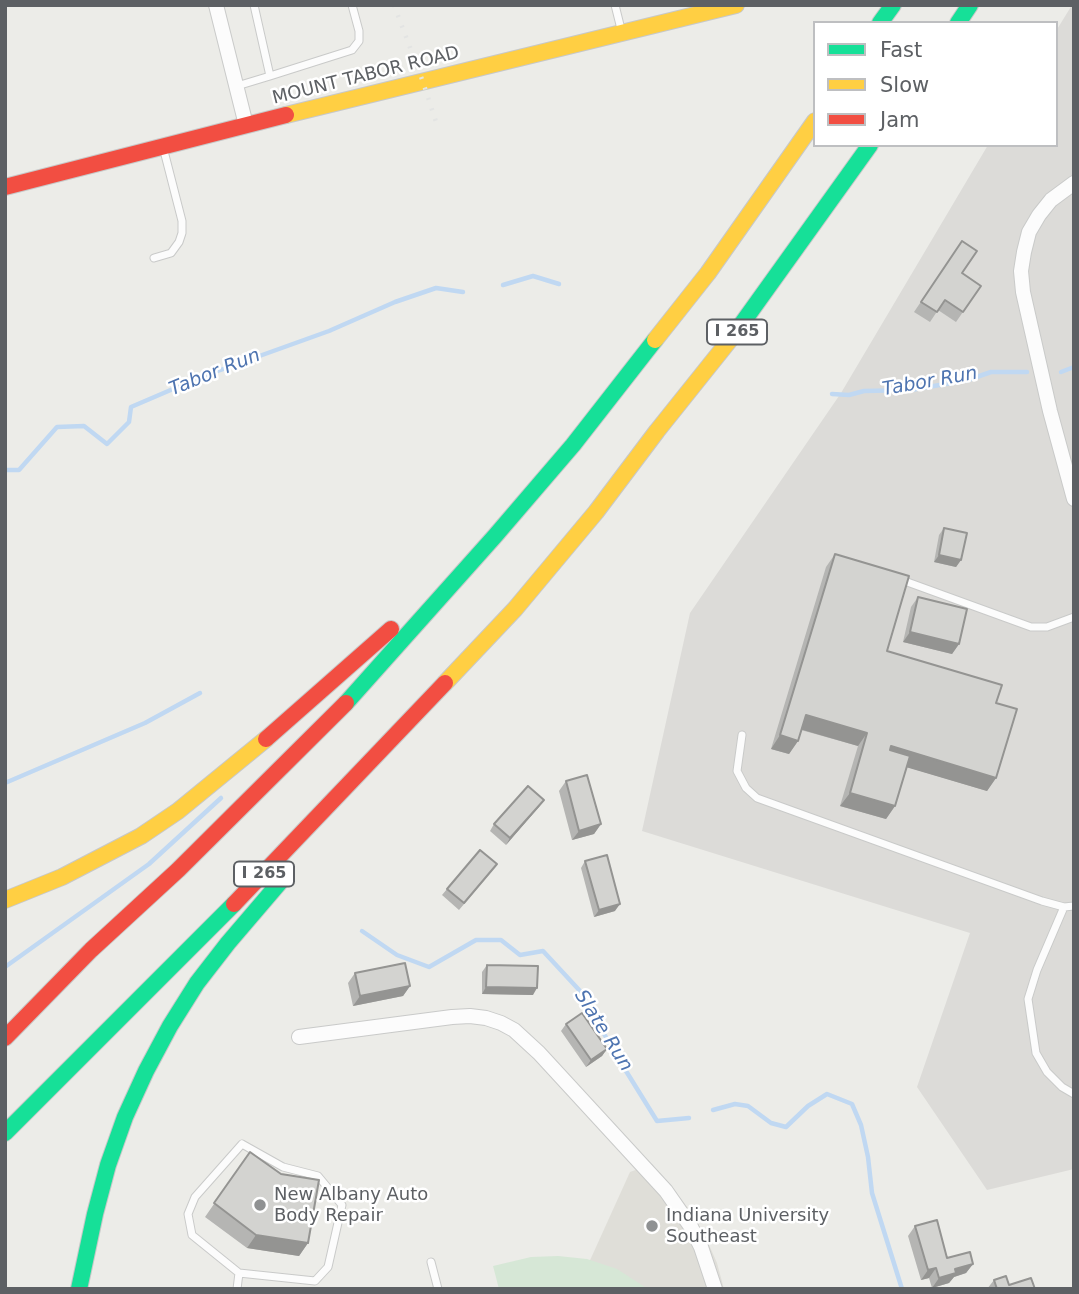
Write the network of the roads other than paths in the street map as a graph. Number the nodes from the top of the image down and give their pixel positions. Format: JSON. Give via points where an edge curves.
{"nodes":[{"id":1,"x":254,"y":5,"type":"edge"},
{"id":2,"x":352,"y":5,"type":"edge"},
{"id":3,"x":615,"y":5,"type":"edge"},
{"id":4,"x":736,"y":5,"type":"edge"},
{"id":5,"x":893,"y":5,"type":"edge"},
{"id":6,"x":219,"y":7,"type":"edge"},
{"id":7,"x":714,"y":8,"type":"edge"},
{"id":8,"x":881,"y":21,"type":"edge"},
{"id":9,"x":621,"y":34,"type":"junction"},
{"id":10,"x":270,"y":76,"type":"junction"},
{"id":11,"x":236,"y":87,"type":"junction"},
{"id":12,"x":813,"y":124,"type":"edge"},
{"id":13,"x":246,"y":125,"type":"junction"},
{"id":14,"x":163,"y":146,"type":"junction"},
{"id":15,"x":869,"y":147,"type":"edge"},
{"id":16,"x":1074,"y":183,"type":"edge"},
{"id":17,"x":5,"y":187,"type":"edge"},
{"id":18,"x":154,"y":258,"type":"dead end"},
{"id":19,"x":1074,"y":499,"type":"edge"},
{"id":20,"x":495,"y":536,"type":"junction"},
{"id":21,"x":888,"y":575,"type":"edge"},
{"id":22,"x":1074,"y":617,"type":"edge"},
{"id":23,"x":434,"y":696,"type":"junction"},
{"id":24,"x":741,"y":735,"type":"dead end"},
{"id":25,"x":313,"y":844,"type":"dead end"},
{"id":26,"x":290,"y":872,"type":"dead end"},
{"id":27,"x":5,"y":900,"type":"edge"},
{"id":28,"x":1074,"y":906,"type":"edge"},
{"id":29,"x":1064,"y":907,"type":"junction"},
{"id":30,"x":299,"y":1037,"type":"dead end"},
{"id":31,"x":5,"y":1038,"type":"edge"},
{"id":32,"x":1074,"y":1094,"type":"edge"},
{"id":33,"x":5,"y":1133,"type":"edge"},
{"id":34,"x":431,"y":1262,"type":"dead end"},
{"id":35,"x":239,"y":1273,"type":"junction"},
{"id":36,"x":79,"y":1289,"type":"edge"},
{"id":37,"x":237,"y":1289,"type":"edge"},
{"id":38,"x":438,"y":1289,"type":"edge"},
{"id":39,"x":715,"y":1289,"type":"edge"}],
"edges":[{"from":1,"to":10,"type":"lane"},
{"from":2,"to":10,"type":"lane","via":[[359,41],[352,50]]},
{"from":3,"to":9,"type":"lane"},
{"from":4,"to":7,"type":"main road","name":"MOUNT TABOR ROAD"},
{"from":5,"to":8,"type":"main road"},
{"from":6,"to":11,"type":"street"},
{"from":7,"to":9,"type":"main road","name":"MOUNT TABOR ROAD"},
{"from":9,"to":13,"type":"main road","name":"MOUNT TABOR ROAD"},
{"from":10,"to":11,"type":"lane"},
{"from":11,"to":13,"type":"street"},
{"from":12,"to":20,"type":"main road","via":[[708,273]]},
{"from":13,"to":14,"type":"main road","name":"MOUNT TABOR ROAD"},
{"from":14,"to":17,"type":"main road","name":"MOUNT TABOR ROAD"},
{"from":14,"to":18,"type":"lane","via":[[182,233],[171,253]]},
{"from":15,"to":23,"type":"main road","number":"I 265","via":[[743,324],[596,512]]},
{"from":16,"to":19,"type":"street","via":[[1039,215],[1029,232],[1021,271]]},
{"from":20,"to":27,"type":"main road","via":[[311,701],[178,811],[102,858]]},
{"from":20,"to":31,"type":"main road","via":[[352,696]]},
{"from":21,"to":22,"type":"lane","via":[[1031,627],[1047,627]]},
{"from":23,"to":25,"type":"main road"},
{"from":23,"to":33,"type":"main road","number":"I 265"},
{"from":24,"to":29,"type":"lane","via":[[737,771],[757,798]]},
{"from":26,"to":36,"type":"main road","via":[[197,983],[146,1071],[108,1165]]},
{"from":28,"to":29,"type":"lane"},
{"from":29,"to":32,"type":"lane","via":[[1028,999],[1036,1053],[1047,1072]]},
{"from":30,"to":39,"type":"street","via":[[470,1016],[514,1030],[666,1191],[701,1247]]},
{"from":34,"to":38,"type":"lane"},
{"from":35,"to":35,"type":"lane","via":[[315,1281],[328,1267],[342,1205],[318,1176],[282,1167],[242,1143],[195,1197],[188,1214],[192,1235]]},
{"from":35,"to":37,"type":"lane"}]}
